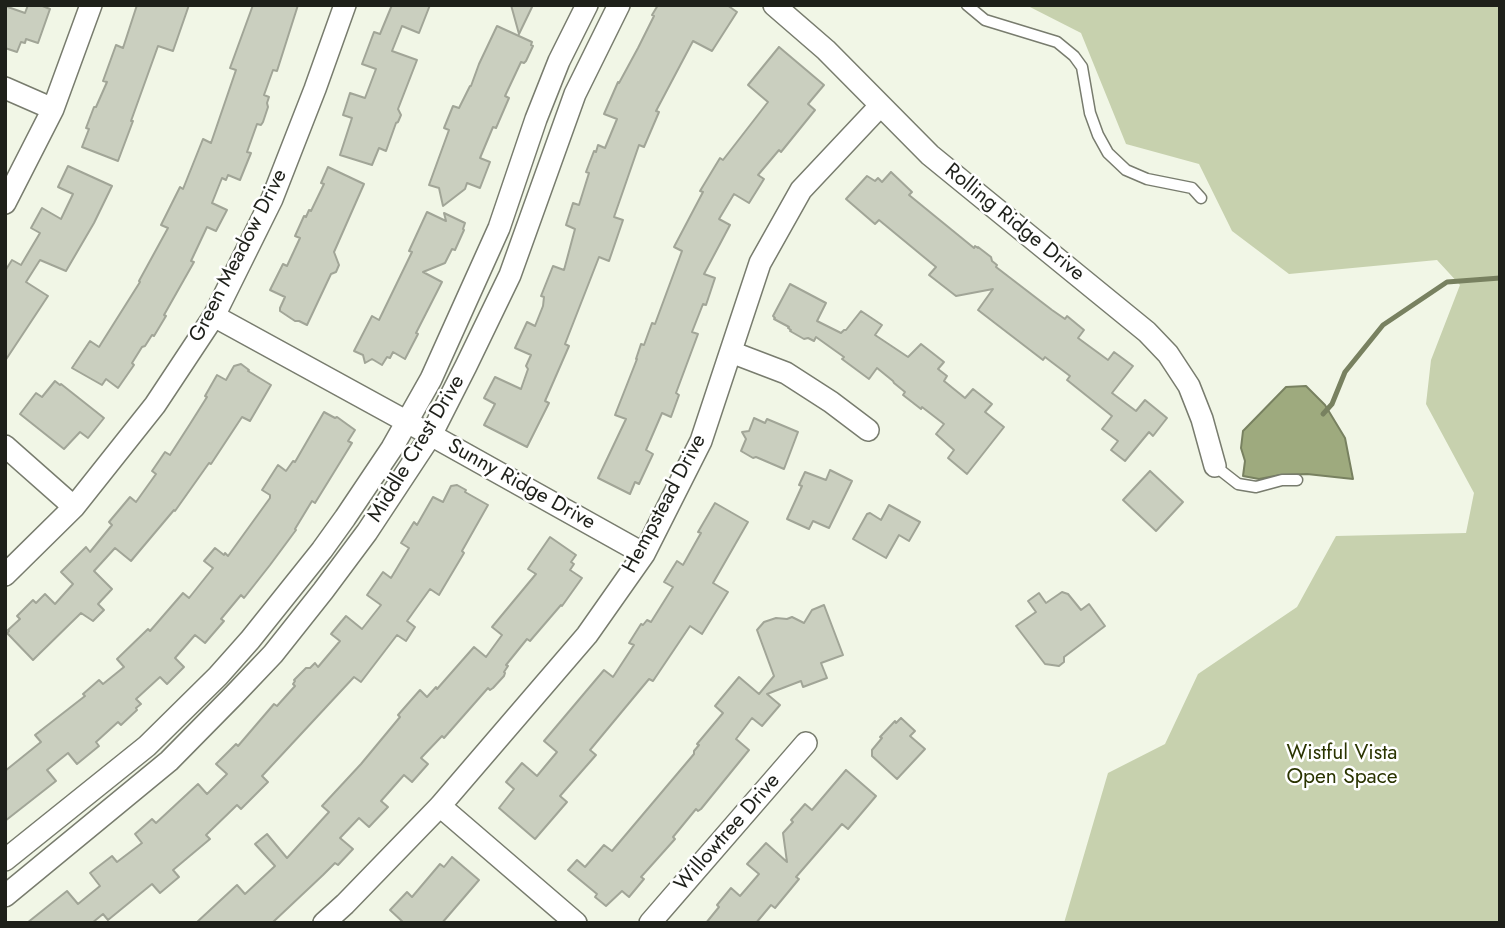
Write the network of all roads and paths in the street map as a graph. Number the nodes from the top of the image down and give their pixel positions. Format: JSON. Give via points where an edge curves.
{"nodes":[{"id":1,"x":92,"y":5,"type":"edge"},
{"id":2,"x":345,"y":5,"type":"edge"},
{"id":3,"x":587,"y":5,"type":"edge"},
{"id":4,"x":618,"y":5,"type":"edge"},
{"id":5,"x":774,"y":5,"type":"edge"},
{"id":6,"x":967,"y":5,"type":"edge"},
{"id":7,"x":5,"y":88,"type":"edge"},
{"id":8,"x":880,"y":106,"type":"junction"},
{"id":9,"x":53,"y":109,"type":"junction"},
{"id":10,"x":521,"y":164,"type":"junction"},
{"id":11,"x":547,"y":172,"type":"junction"},
{"id":12,"x":1201,"y":198,"type":"dead end"},
{"id":13,"x":5,"y":203,"type":"edge"},
{"id":14,"x":214,"y":316,"type":"junction"},
{"id":15,"x":731,"y":352,"type":"junction"},
{"id":16,"x":407,"y":422,"type":"junction"},
{"id":17,"x":868,"y":430,"type":"dead end"},
{"id":18,"x":430,"y":435,"type":"junction"},
{"id":19,"x":5,"y":446,"type":"edge"},
{"id":20,"x":1215,"y":466,"type":"joint"},
{"id":21,"x":1297,"y":480,"type":"dead end"},
{"id":22,"x":74,"y":507,"type":"junction"},
{"id":23,"x":644,"y":554,"type":"junction"},
{"id":24,"x":5,"y":575,"type":"edge"},
{"id":25,"x":218,"y":676,"type":"junction"},
{"id":26,"x":235,"y":694,"type":"junction"},
{"id":27,"x":806,"y":743,"type":"dead end"},
{"id":28,"x":440,"y":806,"type":"junction"},
{"id":29,"x":5,"y":860,"type":"edge"},
{"id":30,"x":5,"y":895,"type":"edge"},
{"id":31,"x":324,"y":923,"type":"edge"},
{"id":32,"x":576,"y":923,"type":"edge"},
{"id":33,"x":650,"y":923,"type":"edge"}],
"edges":[{"from":1,"to":9,"type":"street"},
{"from":2,"to":14,"type":"street","name":"Green Meadow Drive","via":[[272,199]]},
{"from":3,"to":10,"type":"street","name":"Middle Crest Drive","via":[[559,61]]},
{"from":4,"to":11,"type":"street","name":"Middle Crest Drive","via":[[575,94]]},
{"from":5,"to":8,"type":"street","name":"Rolling Ridge Drive"},
{"from":6,"to":12,"type":"lane","via":[[985,20],[1058,43],[1074,56],[1082,67],[1090,113],[1108,153],[1126,170],[1192,187]]},
{"from":7,"to":9,"type":"street"},
{"from":8,"to":15,"type":"street","name":"Hempstead Drive","via":[[801,190],[760,263]]},
{"from":8,"to":20,"type":"street","name":"Rolling Ridge Drive","via":[[930,155],[1168,354],[1189,386]]},
{"from":9,"to":13,"type":"street"},
{"from":10,"to":11,"type":"street"},
{"from":10,"to":16,"type":"street","name":"Middle Crest Drive","via":[[481,270]]},
{"from":11,"to":18,"type":"street","name":"Middle Crest Drive","via":[[510,275]]},
{"from":14,"to":16,"type":"street","name":"Sunny Ridge Drive"},
{"from":14,"to":22,"type":"street","name":"Green Meadow Drive","via":[[155,405]]},
{"from":15,"to":17,"type":"street","via":[[786,373]]},
{"from":15,"to":23,"type":"street","name":"Hempstead Drive","via":[[701,441]]},
{"from":16,"to":18,"type":"street","name":"Sunny Ridge Drive"},
{"from":16,"to":25,"type":"street","name":"Middle Crest Drive","via":[[322,550]]},
{"from":18,"to":23,"type":"street","name":"Sunny Ridge Drive"},
{"from":18,"to":26,"type":"street","name":"Middle Crest Drive","via":[[367,533]]},
{"from":19,"to":22,"type":"street"},
{"from":20,"to":21,"type":"lane","via":[[1238,484],[1256,487]]},
{"from":22,"to":24,"type":"street","name":"Green Meadow Drive"},
{"from":23,"to":28,"type":"street","name":"Hempstead Drive","via":[[587,635]]},
{"from":25,"to":26,"type":"street"},
{"from":25,"to":29,"type":"street","name":"Middle Crest Drive","via":[[147,746]]},
{"from":26,"to":30,"type":"street","name":"Middle Crest Drive","via":[[169,761]]},
{"from":27,"to":33,"type":"street","name":"Willowtree Drive"},
{"from":28,"to":31,"type":"street","name":"Hempstead Drive"},
{"from":28,"to":32,"type":"street"}]}
